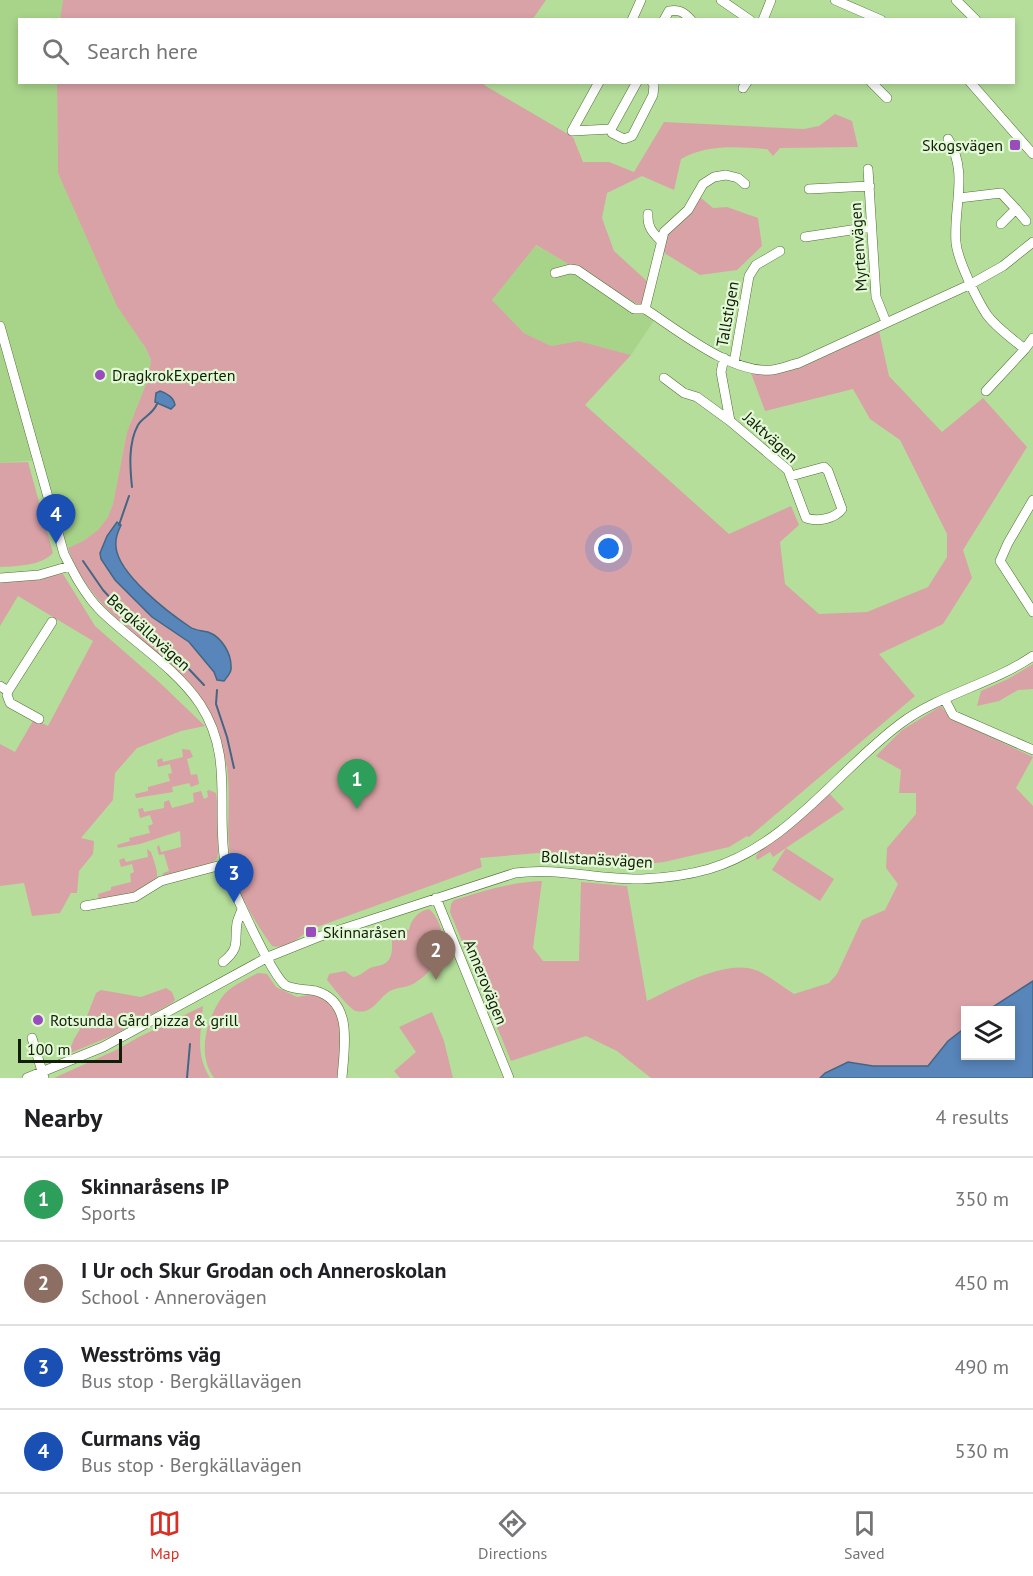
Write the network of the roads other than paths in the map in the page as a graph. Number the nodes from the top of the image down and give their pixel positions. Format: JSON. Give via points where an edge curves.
{"nodes":[{"id":1,"x":641,"y":0,"type":"edge"},
{"id":2,"x":721,"y":0,"type":"edge"},
{"id":3,"x":771,"y":0,"type":"edge"},
{"id":4,"x":835,"y":0,"type":"edge"},
{"id":5,"x":956,"y":0,"type":"edge"},
{"id":6,"x":633,"y":18,"type":"edge"},
{"id":7,"x":665,"y":18,"type":"edge"},
{"id":8,"x":689,"y":18,"type":"edge"},
{"id":9,"x":747,"y":18,"type":"edge"},
{"id":10,"x":764,"y":18,"type":"edge"},
{"id":11,"x":876,"y":18,"type":"edge"},
{"id":12,"x":974,"y":18,"type":"edge"},
{"id":13,"x":598,"y":84,"type":"edge"},
{"id":14,"x":636,"y":84,"type":"edge"},
{"id":15,"x":653,"y":84,"type":"edge"},
{"id":16,"x":873,"y":84,"type":"edge"},
{"id":17,"x":972,"y":84,"type":"edge"},
{"id":18,"x":887,"y":98,"type":"dead end"},
{"id":19,"x":611,"y":129,"type":"junction"},
{"id":20,"x":948,"y":139,"type":"dead end"},
{"id":21,"x":1033,"y":154,"type":"edge"},
{"id":22,"x":868,"y":169,"type":"dead end"},
{"id":23,"x":745,"y":184,"type":"dead end"},
{"id":24,"x":870,"y":186,"type":"junction"},
{"id":25,"x":809,"y":189,"type":"dead end"},
{"id":26,"x":959,"y":198,"type":"junction"},
{"id":27,"x":1016,"y":209,"type":"junction"},
{"id":28,"x":648,"y":213,"type":"dead end"},
{"id":29,"x":1026,"y":221,"type":"dead end"},
{"id":30,"x":1001,"y":224,"type":"dead end"},
{"id":31,"x":871,"y":227,"type":"junction"},
{"id":32,"x":805,"y":237,"type":"dead end"},
{"id":33,"x":660,"y":240,"type":"junction"},
{"id":34,"x":1033,"y":242,"type":"edge"},
{"id":35,"x":780,"y":250,"type":"dead end"},
{"id":36,"x":555,"y":273,"type":"dead end"},
{"id":37,"x":971,"y":284,"type":"junction"},
{"id":38,"x":645,"y":309,"type":"junction"},
{"id":39,"x":886,"y":322,"type":"junction"},
{"id":40,"x":0,"y":326,"type":"edge"},
{"id":41,"x":1033,"y":338,"type":"edge"},
{"id":42,"x":1025,"y":349,"type":"junction"},
{"id":43,"x":724,"y":358,"type":"junction"},
{"id":44,"x":734,"y":363,"type":"junction"},
{"id":45,"x":664,"y":378,"type":"dead end"},
{"id":46,"x":986,"y":391,"type":"dead end"},
{"id":47,"x":730,"y":421,"type":"junction"},
{"id":48,"x":791,"y":476,"type":"junction"},
{"id":49,"x":1033,"y":500,"type":"edge"},
{"id":50,"x":70,"y":566,"type":"junction"},
{"id":51,"x":0,"y":578,"type":"edge"},
{"id":52,"x":1033,"y":612,"type":"edge"},
{"id":53,"x":52,"y":622,"type":"dead end"},
{"id":54,"x":1033,"y":656,"type":"edge"},
{"id":55,"x":4,"y":689,"type":"edge"},
{"id":56,"x":945,"y":700,"type":"junction"},
{"id":57,"x":39,"y":719,"type":"dead end"},
{"id":58,"x":1033,"y":750,"type":"edge"},
{"id":59,"x":225,"y":864,"type":"junction"},
{"id":60,"x":436,"y":898,"type":"junction"},
{"id":61,"x":86,"y":906,"type":"dead end"},
{"id":62,"x":242,"y":909,"type":"junction"},
{"id":63,"x":268,"y":957,"type":"junction"},
{"id":64,"x":223,"y":962,"type":"dead end"},
{"id":65,"x":32,"y":1038,"type":"dead end"},
{"id":66,"x":43,"y":1076,"type":"edge"},
{"id":67,"x":27,"y":1078,"type":"edge"},
{"id":68,"x":342,"y":1078,"type":"edge"},
{"id":69,"x":509,"y":1078,"type":"edge"}],
"edges":[{"from":1,"to":6,"type":"street"},
{"from":2,"to":9,"type":"street"},
{"from":3,"to":10,"type":"street"},
{"from":4,"to":11,"type":"street"},
{"from":5,"to":12,"type":"street"},
{"from":7,"to":8,"type":"street","via":[[669,11],[676,10]]},
{"from":13,"to":19,"type":"street","via":[[572,131]]},
{"from":14,"to":19,"type":"street"},
{"from":15,"to":19,"type":"street","via":[[653,95],[632,136],[624,139]]},
{"from":16,"to":18,"type":"street"},
{"from":17,"to":21,"type":"street"},
{"from":20,"to":26,"type":"street","via":[[955,151]]},
{"from":22,"to":24,"type":"street","name":"Myrtenvägen"},
{"from":23,"to":33,"type":"street","via":[[726,175],[703,184],[688,210]]},
{"from":24,"to":25,"type":"street"},
{"from":24,"to":31,"type":"street","name":"Myrtenvägen"},
{"from":26,"to":27,"type":"street","via":[[1001,193]]},
{"from":26,"to":37,"type":"street","via":[[956,243]]},
{"from":27,"to":29,"type":"street"},
{"from":27,"to":30,"type":"street"},
{"from":28,"to":33,"type":"street","via":[[647,222]]},
{"from":31,"to":32,"type":"street"},
{"from":31,"to":39,"type":"street","name":"Myrtenvägen","via":[[876,297]]},
{"from":33,"to":38,"type":"street"},
{"from":34,"to":37,"type":"street","via":[[1003,266]]},
{"from":35,"to":44,"type":"street","name":"Tallstigen","via":[[756,265],[749,276]]},
{"from":36,"to":38,"type":"street","via":[[577,270],[634,309]]},
{"from":37,"to":39,"type":"street"},
{"from":37,"to":42,"type":"street","via":[[987,315]]},
{"from":38,"to":43,"type":"street"},
{"from":39,"to":44,"type":"street","via":[[799,363],[772,370]]},
{"from":40,"to":50,"type":"street","name":"Bergkällavägen"},
{"from":41,"to":42,"type":"street"},
{"from":42,"to":46,"type":"street"},
{"from":43,"to":44,"type":"street"},
{"from":43,"to":47,"type":"street","name":"Jaktvägen","via":[[721,372]]},
{"from":45,"to":47,"type":"street","name":"Jaktvägen"},
{"from":47,"to":48,"type":"street","name":"Jaktvägen"},
{"from":48,"to":48,"type":"street","name":"Jaktvägen","via":[[806,518],[816,521],[839,513],[842,508],[824,467]]},
{"from":49,"to":52,"type":"street","via":[[1000,561]]},
{"from":50,"to":51,"type":"street","via":[[39,575]]},
{"from":50,"to":59,"type":"street","name":"Bergkällavägen","via":[[99,610],[190,690],[211,724],[222,769]]},
{"from":53,"to":55,"type":"street"},
{"from":54,"to":56,"type":"street","name":"Bollstanäsvägen","via":[[1016,668]]},
{"from":55,"to":57,"type":"street","via":[[10,703]]},
{"from":56,"to":58,"type":"street","via":[[953,715]]},
{"from":56,"to":60,"type":"street","name":"Bollstanäsvägen","via":[[900,724],[766,842],[710,869],[641,879],[535,870]]},
{"from":59,"to":61,"type":"street","via":[[161,881],[135,897]]},
{"from":59,"to":62,"type":"street","name":"Bergkällavägen"},
{"from":60,"to":63,"type":"street","name":"Bollstanäsvägen"},
{"from":60,"to":69,"type":"street","name":"Annerovägen"},
{"from":62,"to":63,"type":"street","name":"Bergkällavägen"},
{"from":62,"to":64,"type":"street","via":[[237,943]]},
{"from":63,"to":66,"type":"street","name":"Bollstanäsvägen"},
{"from":63,"to":68,"type":"street","name":"Bergkällavägen","via":[[287,986],[318,992],[339,1008],[344,1026]]},
{"from":65,"to":66,"type":"street"},
{"from":66,"to":67,"type":"street","name":"Bollstanäsvägen"}]}
